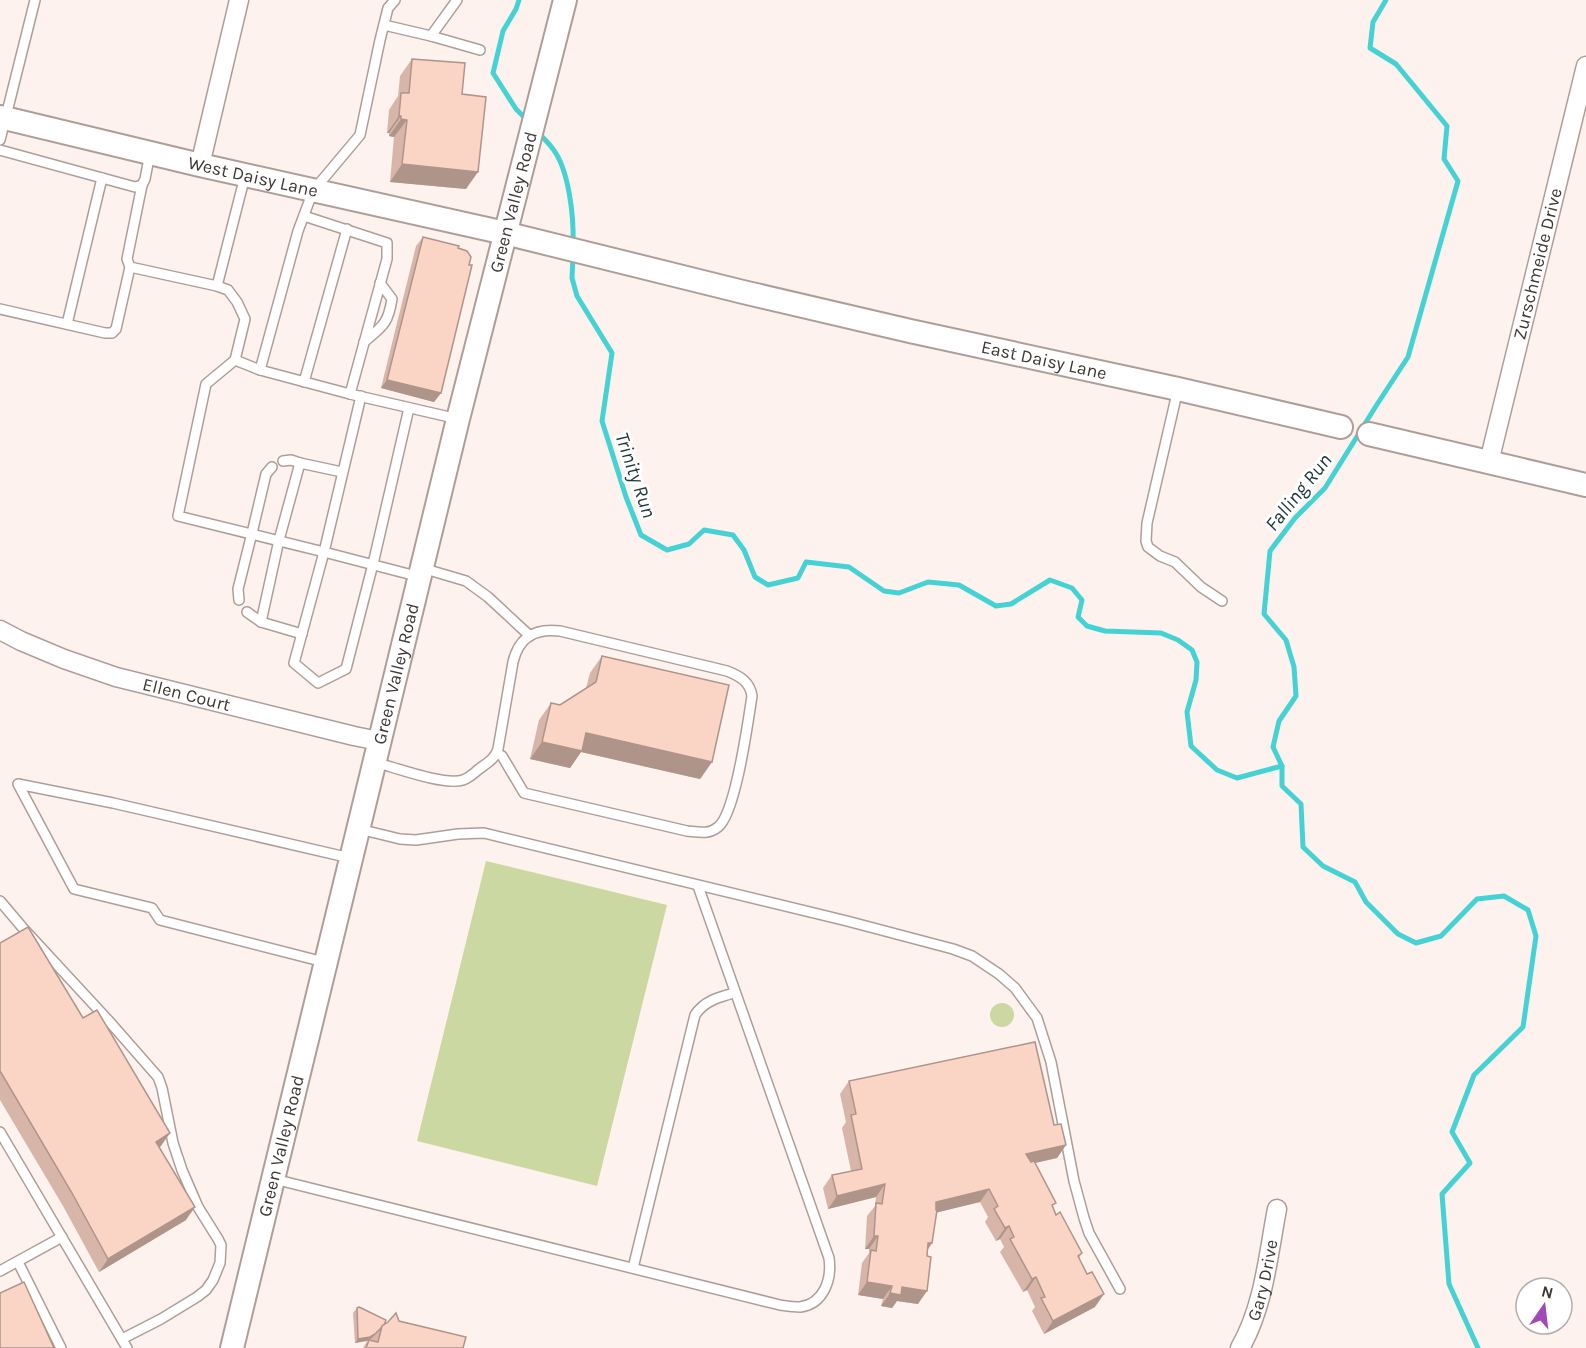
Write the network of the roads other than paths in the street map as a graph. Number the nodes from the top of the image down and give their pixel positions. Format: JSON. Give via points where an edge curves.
{"nodes":[{"id":1,"x":34,"y":0,"type":"edge"},
{"id":2,"x":239,"y":0,"type":"edge"},
{"id":3,"x":395,"y":0,"type":"edge"},
{"id":4,"x":457,"y":0,"type":"edge"},
{"id":5,"x":565,"y":0,"type":"edge"},
{"id":6,"x":384,"y":25,"type":"junction"},
{"id":7,"x":431,"y":36,"type":"junction"},
{"id":8,"x":480,"y":50,"type":"dead end"},
{"id":9,"x":1586,"y":66,"type":"edge"},
{"id":10,"x":1,"y":130,"type":"edge"},
{"id":11,"x":0,"y":150,"type":"edge"},
{"id":12,"x":150,"y":153,"type":"junction"},
{"id":13,"x":200,"y":165,"type":"junction"},
{"id":14,"x":245,"y":176,"type":"junction"},
{"id":15,"x":102,"y":178,"type":"junction"},
{"id":16,"x":142,"y":185,"type":"junction"},
{"id":17,"x":313,"y":191,"type":"junction"},
{"id":18,"x":304,"y":216,"type":"junction"},
{"id":19,"x":347,"y":230,"type":"junction"},
{"id":20,"x":505,"y":233,"type":"junction"},
{"id":21,"x":130,"y":267,"type":"junction"},
{"id":22,"x":380,"y":283,"type":"junction"},
{"id":23,"x":217,"y":286,"type":"junction"},
{"id":24,"x":0,"y":309,"type":"edge"},
{"id":25,"x":67,"y":324,"type":"junction"},
{"id":26,"x":364,"y":342,"type":"junction"},
{"id":27,"x":235,"y":360,"type":"junction"},
{"id":28,"x":260,"y":370,"type":"junction"},
{"id":29,"x":304,"y":382,"type":"junction"},
{"id":30,"x":1178,"y":389,"type":"junction"},
{"id":31,"x":350,"y":394,"type":"junction"},
{"id":32,"x":362,"y":396,"type":"junction"},
{"id":33,"x":409,"y":408,"type":"junction"},
{"id":34,"x":458,"y":419,"type":"junction"},
{"id":35,"x":1341,"y":427,"type":"joint"},
{"id":36,"x":1369,"y":434,"type":"joint"},
{"id":37,"x":283,"y":460,"type":"dead end"},
{"id":38,"x":1489,"y":462,"type":"junction"},
{"id":39,"x":300,"y":463,"type":"junction"},
{"id":40,"x":272,"y":466,"type":"dead end"},
{"id":41,"x":342,"y":472,"type":"junction"},
{"id":42,"x":1586,"y":484,"type":"edge"},
{"id":43,"x":252,"y":533,"type":"junction"},
{"id":44,"x":279,"y":540,"type":"junction"},
{"id":45,"x":324,"y":552,"type":"junction"},
{"id":46,"x":373,"y":564,"type":"junction"},
{"id":47,"x":421,"y":573,"type":"junction"},
{"id":48,"x":239,"y":600,"type":"dead end"},
{"id":49,"x":1222,"y":601,"type":"dead end"},
{"id":50,"x":247,"y":612,"type":"dead end"},
{"id":51,"x":261,"y":622,"type":"junction"},
{"id":52,"x":0,"y":630,"type":"edge"},
{"id":53,"x":302,"y":634,"type":"junction"},
{"id":54,"x":530,"y":636,"type":"junction"},
{"id":55,"x":377,"y":751,"type":"junction"},
{"id":56,"x":497,"y":753,"type":"junction"},
{"id":57,"x":359,"y":829,"type":"junction"},
{"id":58,"x":352,"y":858,"type":"junction"},
{"id":59,"x":698,"y":886,"type":"junction"},
{"id":60,"x":0,"y":901,"type":"edge"},
{"id":61,"x":327,"y":962,"type":"junction"},
{"id":62,"x":734,"y":993,"type":"junction"},
{"id":63,"x":0,"y":1132,"type":"edge"},
{"id":64,"x":274,"y":1179,"type":"junction"},
{"id":65,"x":1277,"y":1209,"type":"dead end"},
{"id":66,"x":62,"y":1237,"type":"junction"},
{"id":67,"x":18,"y":1262,"type":"junction"},
{"id":68,"x":633,"y":1268,"type":"junction"},
{"id":69,"x":0,"y":1271,"type":"edge"},
{"id":70,"x":1120,"y":1289,"type":"dead end"},
{"id":71,"x":122,"y":1339,"type":"junction"},
{"id":72,"x":61,"y":1348,"type":"edge"},
{"id":73,"x":127,"y":1348,"type":"edge"},
{"id":74,"x":232,"y":1348,"type":"edge"},
{"id":75,"x":1240,"y":1348,"type":"edge"}],
"edges":[{"from":1,"to":10,"type":"lane"},
{"from":2,"to":13,"type":"street"},
{"from":3,"to":6,"type":"lane","via":[[388,8]]},
{"from":4,"to":7,"type":"lane"},
{"from":5,"to":20,"type":"street","name":"Green Valley Road"},
{"from":6,"to":7,"type":"lane"},
{"from":6,"to":17,"type":"lane","via":[[360,135]]},
{"from":7,"to":8,"type":"lane"},
{"from":9,"to":38,"type":"street","name":"Zurschmeide Drive"},
{"from":10,"to":12,"type":"street","name":"West Daisy Lane"},
{"from":11,"to":15,"type":"lane"},
{"from":12,"to":13,"type":"street","name":"West Daisy Lane"},
{"from":12,"to":16,"type":"lane"},
{"from":13,"to":14,"type":"street","name":"West Daisy Lane"},
{"from":14,"to":17,"type":"street","name":"West Daisy Lane"},
{"from":14,"to":23,"type":"lane"},
{"from":15,"to":16,"type":"lane"},
{"from":15,"to":25,"type":"lane"},
{"from":16,"to":21,"type":"lane","via":[[127,259]]},
{"from":17,"to":18,"type":"lane"},
{"from":17,"to":20,"type":"street","name":"West Daisy Lane"},
{"from":18,"to":19,"type":"lane"},
{"from":18,"to":28,"type":"lane"},
{"from":19,"to":22,"type":"lane","via":[[387,243]]},
{"from":19,"to":29,"type":"lane"},
{"from":20,"to":30,"type":"street","name":"East Daisy Lane","via":[[910,331]]},
{"from":20,"to":34,"type":"street","name":"Green Valley Road"},
{"from":21,"to":23,"type":"lane"},
{"from":21,"to":25,"type":"lane","via":[[116,329],[105,333]]},
{"from":22,"to":26,"type":"lane"},
{"from":22,"to":26,"type":"lane","via":[[392,299],[389,316]]},
{"from":23,"to":27,"type":"lane","via":[[228,290],[245,319]]},
{"from":24,"to":25,"type":"lane"},
{"from":26,"to":31,"type":"lane"},
{"from":27,"to":28,"type":"lane"},
{"from":27,"to":43,"type":"lane","via":[[206,384],[178,516]]},
{"from":28,"to":29,"type":"lane"},
{"from":29,"to":31,"type":"lane"},
{"from":30,"to":35,"type":"street","name":"East Daisy Lane"},
{"from":30,"to":49,"type":"lane","via":[[1146,541],[1153,552],[1175,562]]},
{"from":31,"to":32,"type":"lane"},
{"from":32,"to":33,"type":"lane"},
{"from":32,"to":41,"type":"lane"},
{"from":33,"to":34,"type":"lane"},
{"from":33,"to":46,"type":"lane"},
{"from":34,"to":47,"type":"street","name":"Green Valley Road"},
{"from":35,"to":36,"type":"street","name":"East Daisy Lane"},
{"from":36,"to":38,"type":"street","name":"East Daisy Lane"},
{"from":37,"to":39,"type":"lane"},
{"from":38,"to":42,"type":"street","name":"East Daisy Lane"},
{"from":39,"to":41,"type":"lane"},
{"from":39,"to":44,"type":"lane"},
{"from":40,"to":43,"type":"lane","via":[[266,474]]},
{"from":41,"to":45,"type":"lane"},
{"from":43,"to":44,"type":"lane"},
{"from":43,"to":48,"type":"lane","via":[[238,589]]},
{"from":44,"to":45,"type":"lane"},
{"from":44,"to":51,"type":"lane"},
{"from":45,"to":46,"type":"lane"},
{"from":45,"to":53,"type":"lane"},
{"from":46,"to":47,"type":"lane"},
{"from":46,"to":53,"type":"lane","via":[[346,669],[318,683],[294,663]]},
{"from":47,"to":54,"type":"lane","via":[[466,581]]},
{"from":47,"to":55,"type":"street","name":"Green Valley Road"},
{"from":50,"to":51,"type":"lane"},
{"from":51,"to":53,"type":"lane"},
{"from":52,"to":55,"type":"street","name":"Ellen Court","via":[[116,677],[354,736]]},
{"from":54,"to":56,"type":"lane","via":[[520,643],[514,656]]},
{"from":54,"to":56,"type":"lane","via":[[545,630],[560,631],[740,677],[752,696],[733,798],[719,827],[706,833],[687,831],[524,793]]},
{"from":55,"to":56,"type":"lane","via":[[437,779],[453,781],[470,776]]},
{"from":55,"to":57,"type":"street","name":"Green Valley Road"},
{"from":57,"to":58,"type":"street","name":"Green Valley Road"},
{"from":57,"to":59,"type":"lane","via":[[416,840],[484,833]]},
{"from":58,"to":61,"type":"street","name":"Green Valley Road"},
{"from":58,"to":61,"type":"lane","via":[[18,784],[74,889],[152,908],[160,920]]},
{"from":59,"to":62,"type":"lane"},
{"from":59,"to":70,"type":"lane","via":[[953,949],[986,964],[1015,988],[1037,1018],[1051,1062],[1083,1218]]},
{"from":60,"to":71,"type":"lane","via":[[158,1077],[182,1170],[221,1245],[220,1263],[206,1290]]},
{"from":61,"to":64,"type":"street","name":"Green Valley Road"},
{"from":62,"to":68,"type":"lane","via":[[711,1000],[695,1015]]},
{"from":62,"to":68,"type":"lane","via":[[829,1258],[829,1281],[814,1300],[794,1307]]},
{"from":63,"to":66,"type":"lane"},
{"from":64,"to":68,"type":"lane"},
{"from":64,"to":74,"type":"street","name":"Green Valley Road"},
{"from":65,"to":75,"type":"street","name":"Gary Drive","via":[[1255,1315]]},
{"from":66,"to":67,"type":"lane"},
{"from":66,"to":71,"type":"lane"},
{"from":67,"to":69,"type":"lane"},
{"from":67,"to":72,"type":"lane"},
{"from":71,"to":73,"type":"lane"}]}
